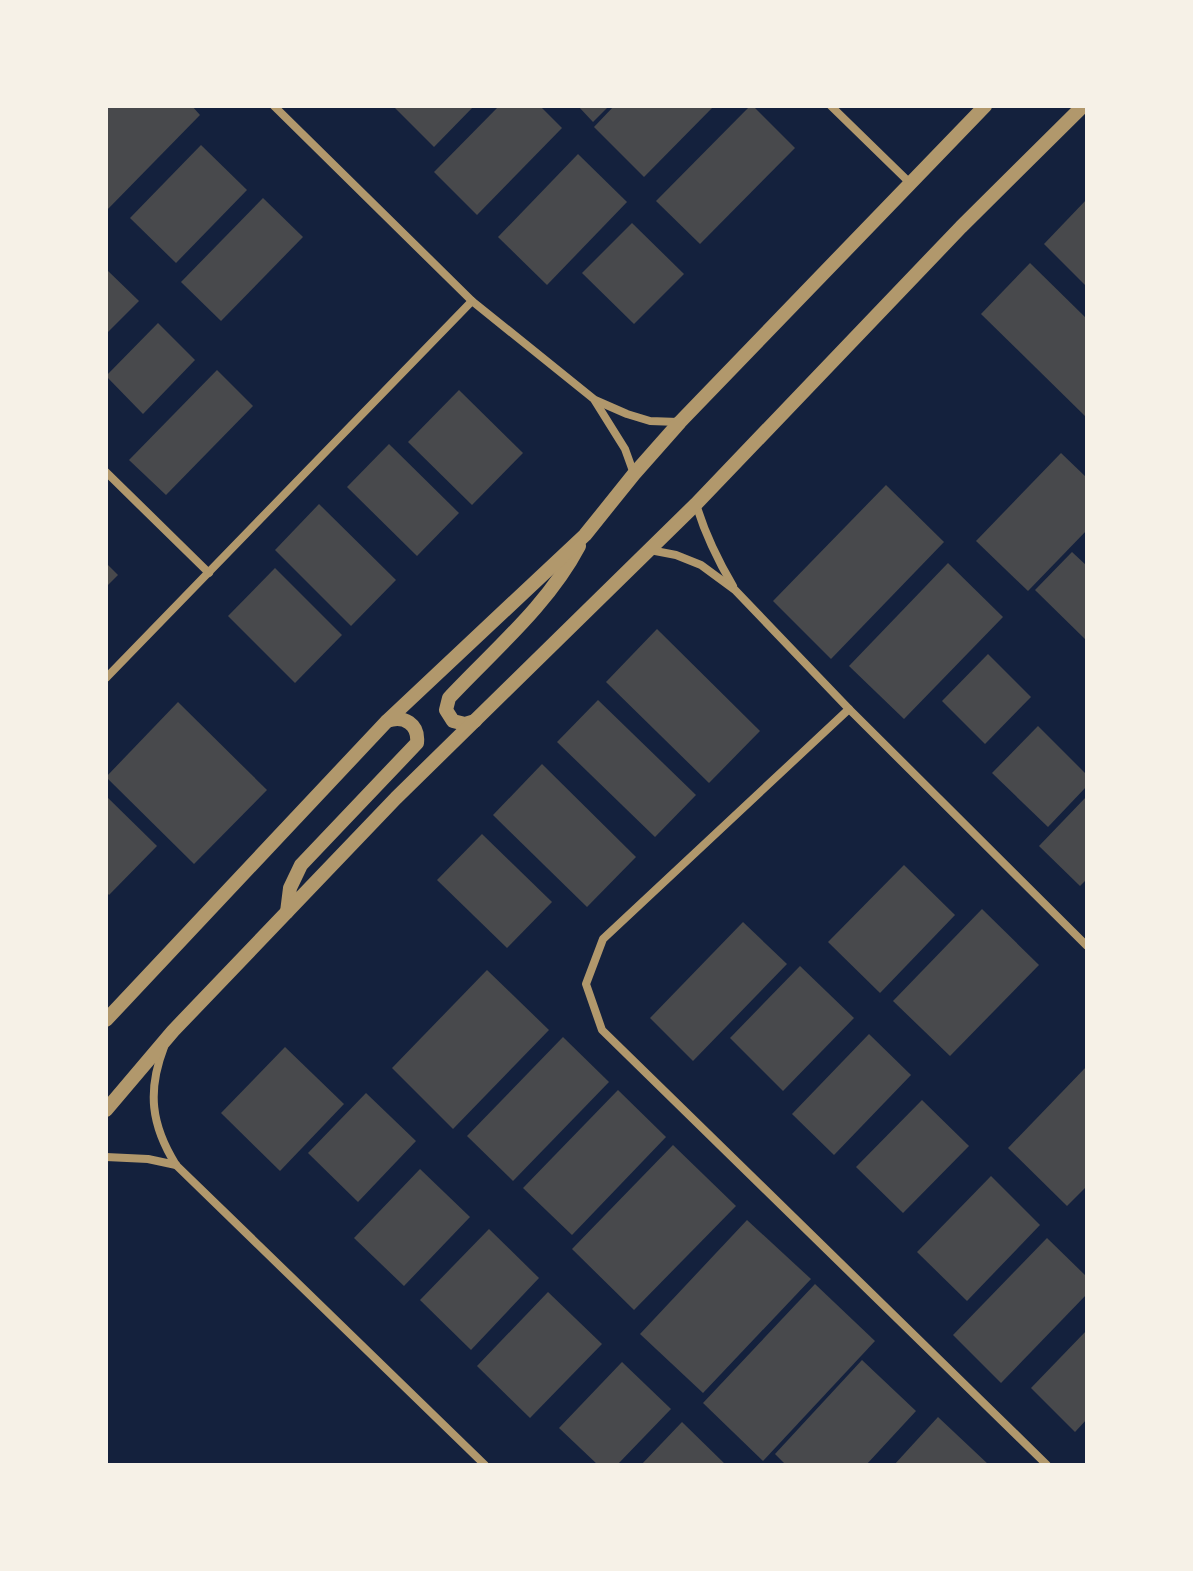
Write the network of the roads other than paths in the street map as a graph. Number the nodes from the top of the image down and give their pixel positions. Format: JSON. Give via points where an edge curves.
{"nodes":[{"id":1,"x":274,"y":106,"type":"edge"},
{"id":2,"x":831,"y":106,"type":"edge"},
{"id":3,"x":985,"y":106,"type":"edge"},
{"id":4,"x":1083,"y":106,"type":"edge"},
{"id":5,"x":910,"y":183,"type":"junction"},
{"id":6,"x":472,"y":301,"type":"junction"},
{"id":7,"x":595,"y":400,"type":"junction"},
{"id":8,"x":680,"y":422,"type":"junction"},
{"id":9,"x":106,"y":472,"type":"edge"},
{"id":10,"x":634,"y":474,"type":"junction"},
{"id":11,"x":696,"y":504,"type":"junction"},
{"id":12,"x":585,"y":535,"type":"junction"},
{"id":13,"x":649,"y":549,"type":"junction"},
{"id":14,"x":209,"y":573,"type":"junction"},
{"id":15,"x":735,"y":590,"type":"junction"},
{"id":16,"x":106,"y":678,"type":"edge"},
{"id":17,"x":849,"y":709,"type":"junction"},
{"id":18,"x":387,"y":721,"type":"junction"},
{"id":19,"x":475,"y":721,"type":"junction"},
{"id":20,"x":287,"y":912,"type":"junction"},
{"id":21,"x":1087,"y":946,"type":"edge"},
{"id":22,"x":106,"y":1020,"type":"edge"},
{"id":23,"x":173,"y":1031,"type":"junction"},
{"id":24,"x":106,"y":1110,"type":"edge"},
{"id":25,"x":106,"y":1157,"type":"edge"},
{"id":26,"x":176,"y":1165,"type":"junction"},
{"id":27,"x":485,"y":1465,"type":"edge"},
{"id":28,"x":1047,"y":1465,"type":"edge"}],
"edges":[{"from":1,"to":6,"type":"street"},
{"from":2,"to":5,"type":"street"},
{"from":3,"to":5,"type":"street"},
{"from":4,"to":11,"type":"street"},
{"from":5,"to":8,"type":"street"},
{"from":6,"to":7,"type":"street"},
{"from":6,"to":14,"type":"street"},
{"from":7,"to":8,"type":"street","via":[[650,421]]},
{"from":7,"to":10,"type":"street"},
{"from":8,"to":10,"type":"street"},
{"from":9,"to":14,"type":"street"},
{"from":10,"to":12,"type":"street"},
{"from":11,"to":13,"type":"street"},
{"from":11,"to":15,"type":"street"},
{"from":12,"to":18,"type":"street"},
{"from":12,"to":19,"type":"street","via":[[542,600],[449,698],[446,710],[453,721]]},
{"from":13,"to":15,"type":"street","via":[[701,565]]},
{"from":13,"to":19,"type":"street"},
{"from":14,"to":16,"type":"street"},
{"from":15,"to":17,"type":"street"},
{"from":17,"to":21,"type":"street"},
{"from":17,"to":28,"type":"street","via":[[603,939],[586,984],[602,1030]]},
{"from":18,"to":20,"type":"street","via":[[410,722],[417,743],[301,865]]},
{"from":18,"to":22,"type":"street"},
{"from":19,"to":20,"type":"street"},
{"from":20,"to":23,"type":"street"},
{"from":23,"to":24,"type":"street"},
{"from":23,"to":26,"type":"street","via":[[158,1065],[153,1102],[161,1137]]},
{"from":25,"to":26,"type":"street"},
{"from":26,"to":27,"type":"street"}]}
